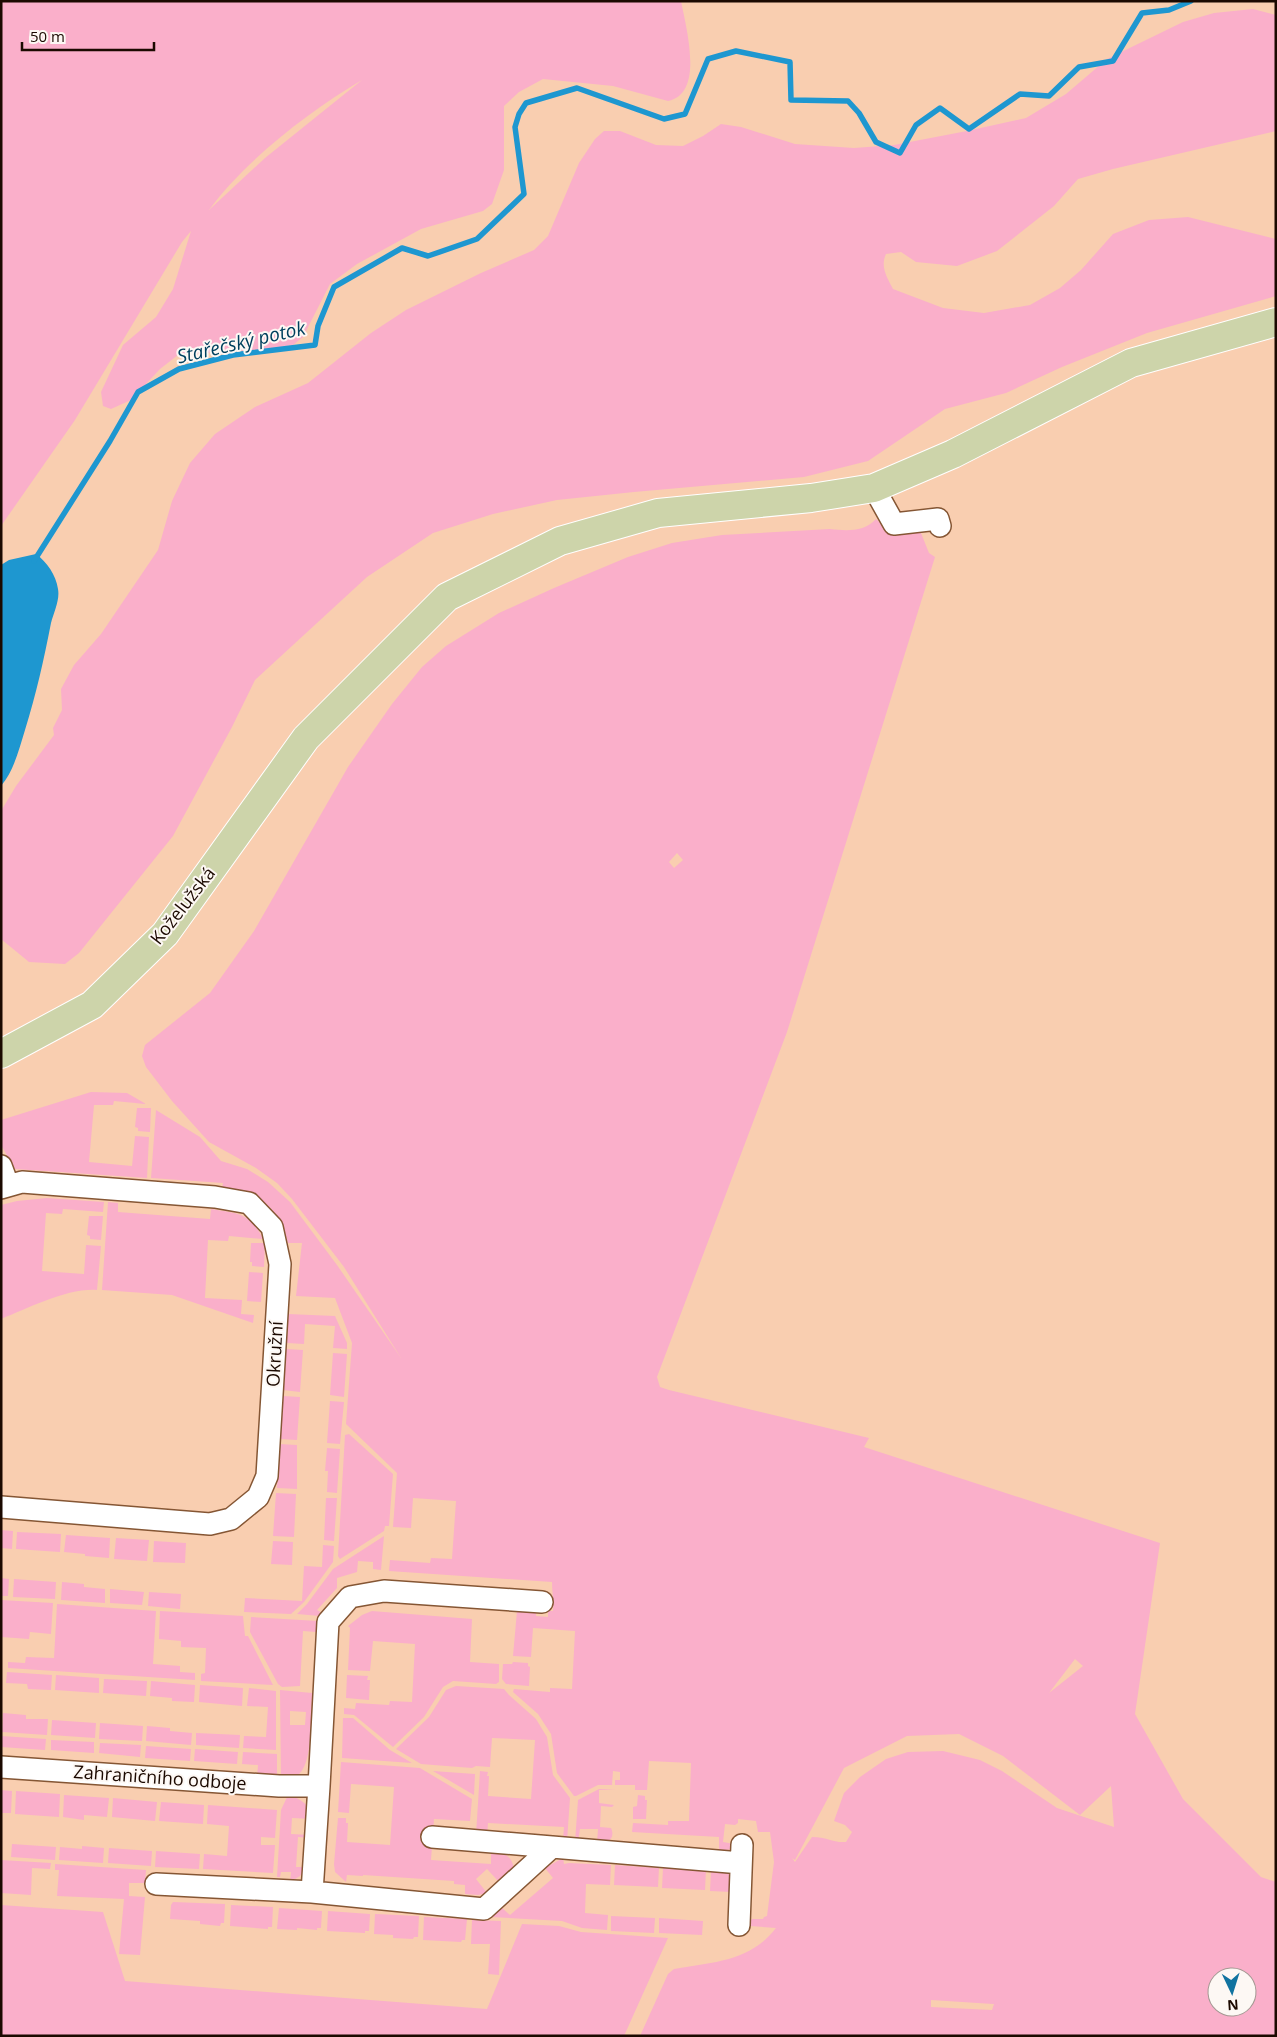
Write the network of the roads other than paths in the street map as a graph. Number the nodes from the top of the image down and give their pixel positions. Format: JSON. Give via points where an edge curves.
{"nodes":[{"id":1,"x":1276,"y":322,"type":"edge"},
{"id":2,"x":874,"y":488,"type":"junction"},
{"id":3,"x":940,"y":526,"type":"dead end"},
{"id":4,"x":1,"y":1054,"type":"edge"},
{"id":5,"x":3,"y":1180,"type":"edge"},
{"id":6,"x":1,"y":1507,"type":"edge"},
{"id":7,"x":542,"y":1602,"type":"dead end"},
{"id":8,"x":1,"y":1767,"type":"edge"},
{"id":9,"x":319,"y":1786,"type":"junction"},
{"id":10,"x":432,"y":1837,"type":"dead end"},
{"id":11,"x":552,"y":1847,"type":"junction"},
{"id":12,"x":156,"y":1884,"type":"dead end"},
{"id":13,"x":312,"y":1892,"type":"junction"},
{"id":14,"x":739,"y":1925,"type":"dead end"}],
"edges":[{"from":1,"to":2,"type":"main road","name":"Koželužská","via":[[1131,363],[953,454]]},
{"from":2,"to":3,"type":"street","via":[[894,524],[938,519]]},
{"from":2,"to":4,"type":"main road","name":"Koželužská","via":[[811,498],[658,513],[560,541],[447,597],[306,738],[165,934],[92,1005]]},
{"from":5,"to":6,"type":"street","name":"Okružní","via":[[215,1196],[248,1203],[272,1227],[280,1264],[267,1476],[258,1497],[231,1519],[210,1524]]},
{"from":7,"to":9,"type":"street","via":[[384,1591],[350,1597],[328,1622]]},
{"from":8,"to":9,"type":"street","name":"Zahraničního odboje"},
{"from":9,"to":13,"type":"street"},
{"from":10,"to":11,"type":"street"},
{"from":11,"to":13,"type":"street","via":[[484,1908]]},
{"from":11,"to":14,"type":"street","via":[[741,1854]]},
{"from":12,"to":13,"type":"street"}]}
